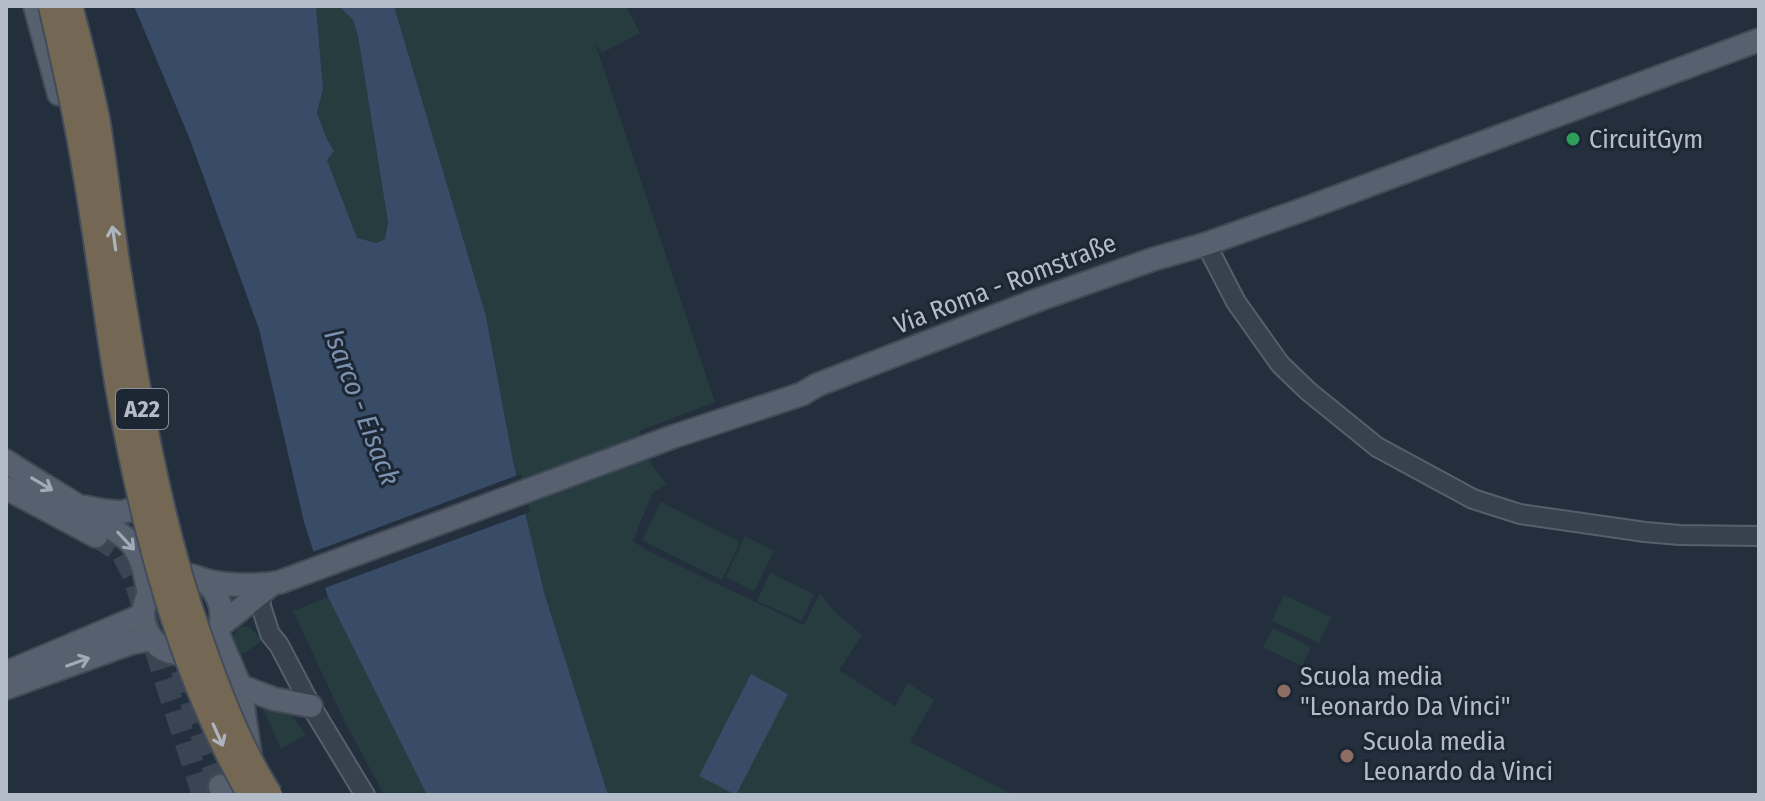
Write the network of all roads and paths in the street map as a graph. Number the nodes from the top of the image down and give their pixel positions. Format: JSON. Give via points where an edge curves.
{"nodes":[{"id":1,"x":35,"y":6,"type":"edge"},
{"id":2,"x":51,"y":6,"type":"edge"},
{"id":3,"x":70,"y":6,"type":"edge"},
{"id":4,"x":1759,"y":40,"type":"edge"},
{"id":5,"x":1206,"y":244,"type":"junction"},
{"id":6,"x":88,"y":248,"type":"junction"},
{"id":7,"x":6,"y":461,"type":"edge"},
{"id":8,"x":126,"y":463,"type":"dead end"},
{"id":9,"x":158,"y":463,"type":"junction"},
{"id":10,"x":7,"y":489,"type":"edge"},
{"id":11,"x":80,"y":505,"type":"junction"},
{"id":12,"x":96,"y":536,"type":"tunnel mouth"},
{"id":13,"x":1759,"y":536,"type":"edge"},
{"id":14,"x":198,"y":578,"type":"junction"},
{"id":15,"x":271,"y":587,"type":"junction"},
{"id":16,"x":146,"y":604,"type":"junction"},
{"id":17,"x":219,"y":629,"type":"junction"},
{"id":18,"x":152,"y":639,"type":"junction"},
{"id":19,"x":6,"y":673,"type":"edge"},
{"id":20,"x":240,"y":686,"type":"junction"},
{"id":21,"x":6,"y":688,"type":"edge"},
{"id":22,"x":311,"y":706,"type":"junction"},
{"id":23,"x":252,"y":795,"type":"edge"},
{"id":24,"x":270,"y":795,"type":"edge"},
{"id":25,"x":365,"y":795,"type":"edge"}],
"edges":[{"from":1,"to":6,"type":"main road","via":[[56,77]]},
{"from":2,"to":23,"type":"highway","number":"A22","one_way":true,"bridge":true,"via":[[144,515],[205,706]]},
{"from":24,"to":3,"type":"highway","number":"A22","one_way":true,"bridge":true,"via":[[218,691],[186,598],[160,496],[97,120]]},
{"from":4,"to":5,"type":"main road","name":"Via Roma - Romstraße"},
{"from":5,"to":13,"type":"street","via":[[1236,302],[1280,364],[1308,391],[1377,447],[1473,499],[1520,514],[1645,532]]},
{"from":5,"to":15,"type":"main road","name":"Via Roma - Romstraße","via":[[1049,296],[802,394]]},
{"from":6,"to":8,"type":"main road"},
{"from":6,"to":9,"type":"main road","via":[[125,323]]},
{"from":7,"to":11,"type":"main road","one_way":true},
{"from":9,"to":11,"type":"main road","via":[[151,493],[139,507],[107,512]]},
{"from":9,"to":14,"type":"main road","via":[[183,554]]},
{"from":10,"to":12,"type":"main road"},
{"from":11,"to":16,"type":"main road","one_way":true,"via":[[132,544],[144,565]]},
{"from":14,"to":15,"type":"main road","name":"Via Roma - Romstraße"},
{"from":14,"to":16,"type":"main road","name":"Via Roma - Romstraße","via":[[171,576],[159,583]]},
{"from":14,"to":17,"type":"main road","via":[[221,603]]},
{"from":15,"to":17,"type":"main road","name":"Via Roma - Romstraße"},
{"from":15,"to":22,"type":"street","via":[[261,606],[270,634]]},
{"from":16,"to":18,"type":"main road","via":[[145,627]]},
{"from":16,"to":19,"type":"main road","name":"Via Roma - Romstraße"},
{"from":17,"to":18,"type":"main road","name":"Via Roma - Romstraße","via":[[204,648],[185,654],[166,650]]},
{"from":17,"to":20,"type":"main road"},
{"from":21,"to":18,"type":"main road","one_way":true},
{"from":20,"to":22,"type":"main road"},
{"from":20,"to":23,"type":"main road"},
{"from":22,"to":25,"type":"street"}]}
